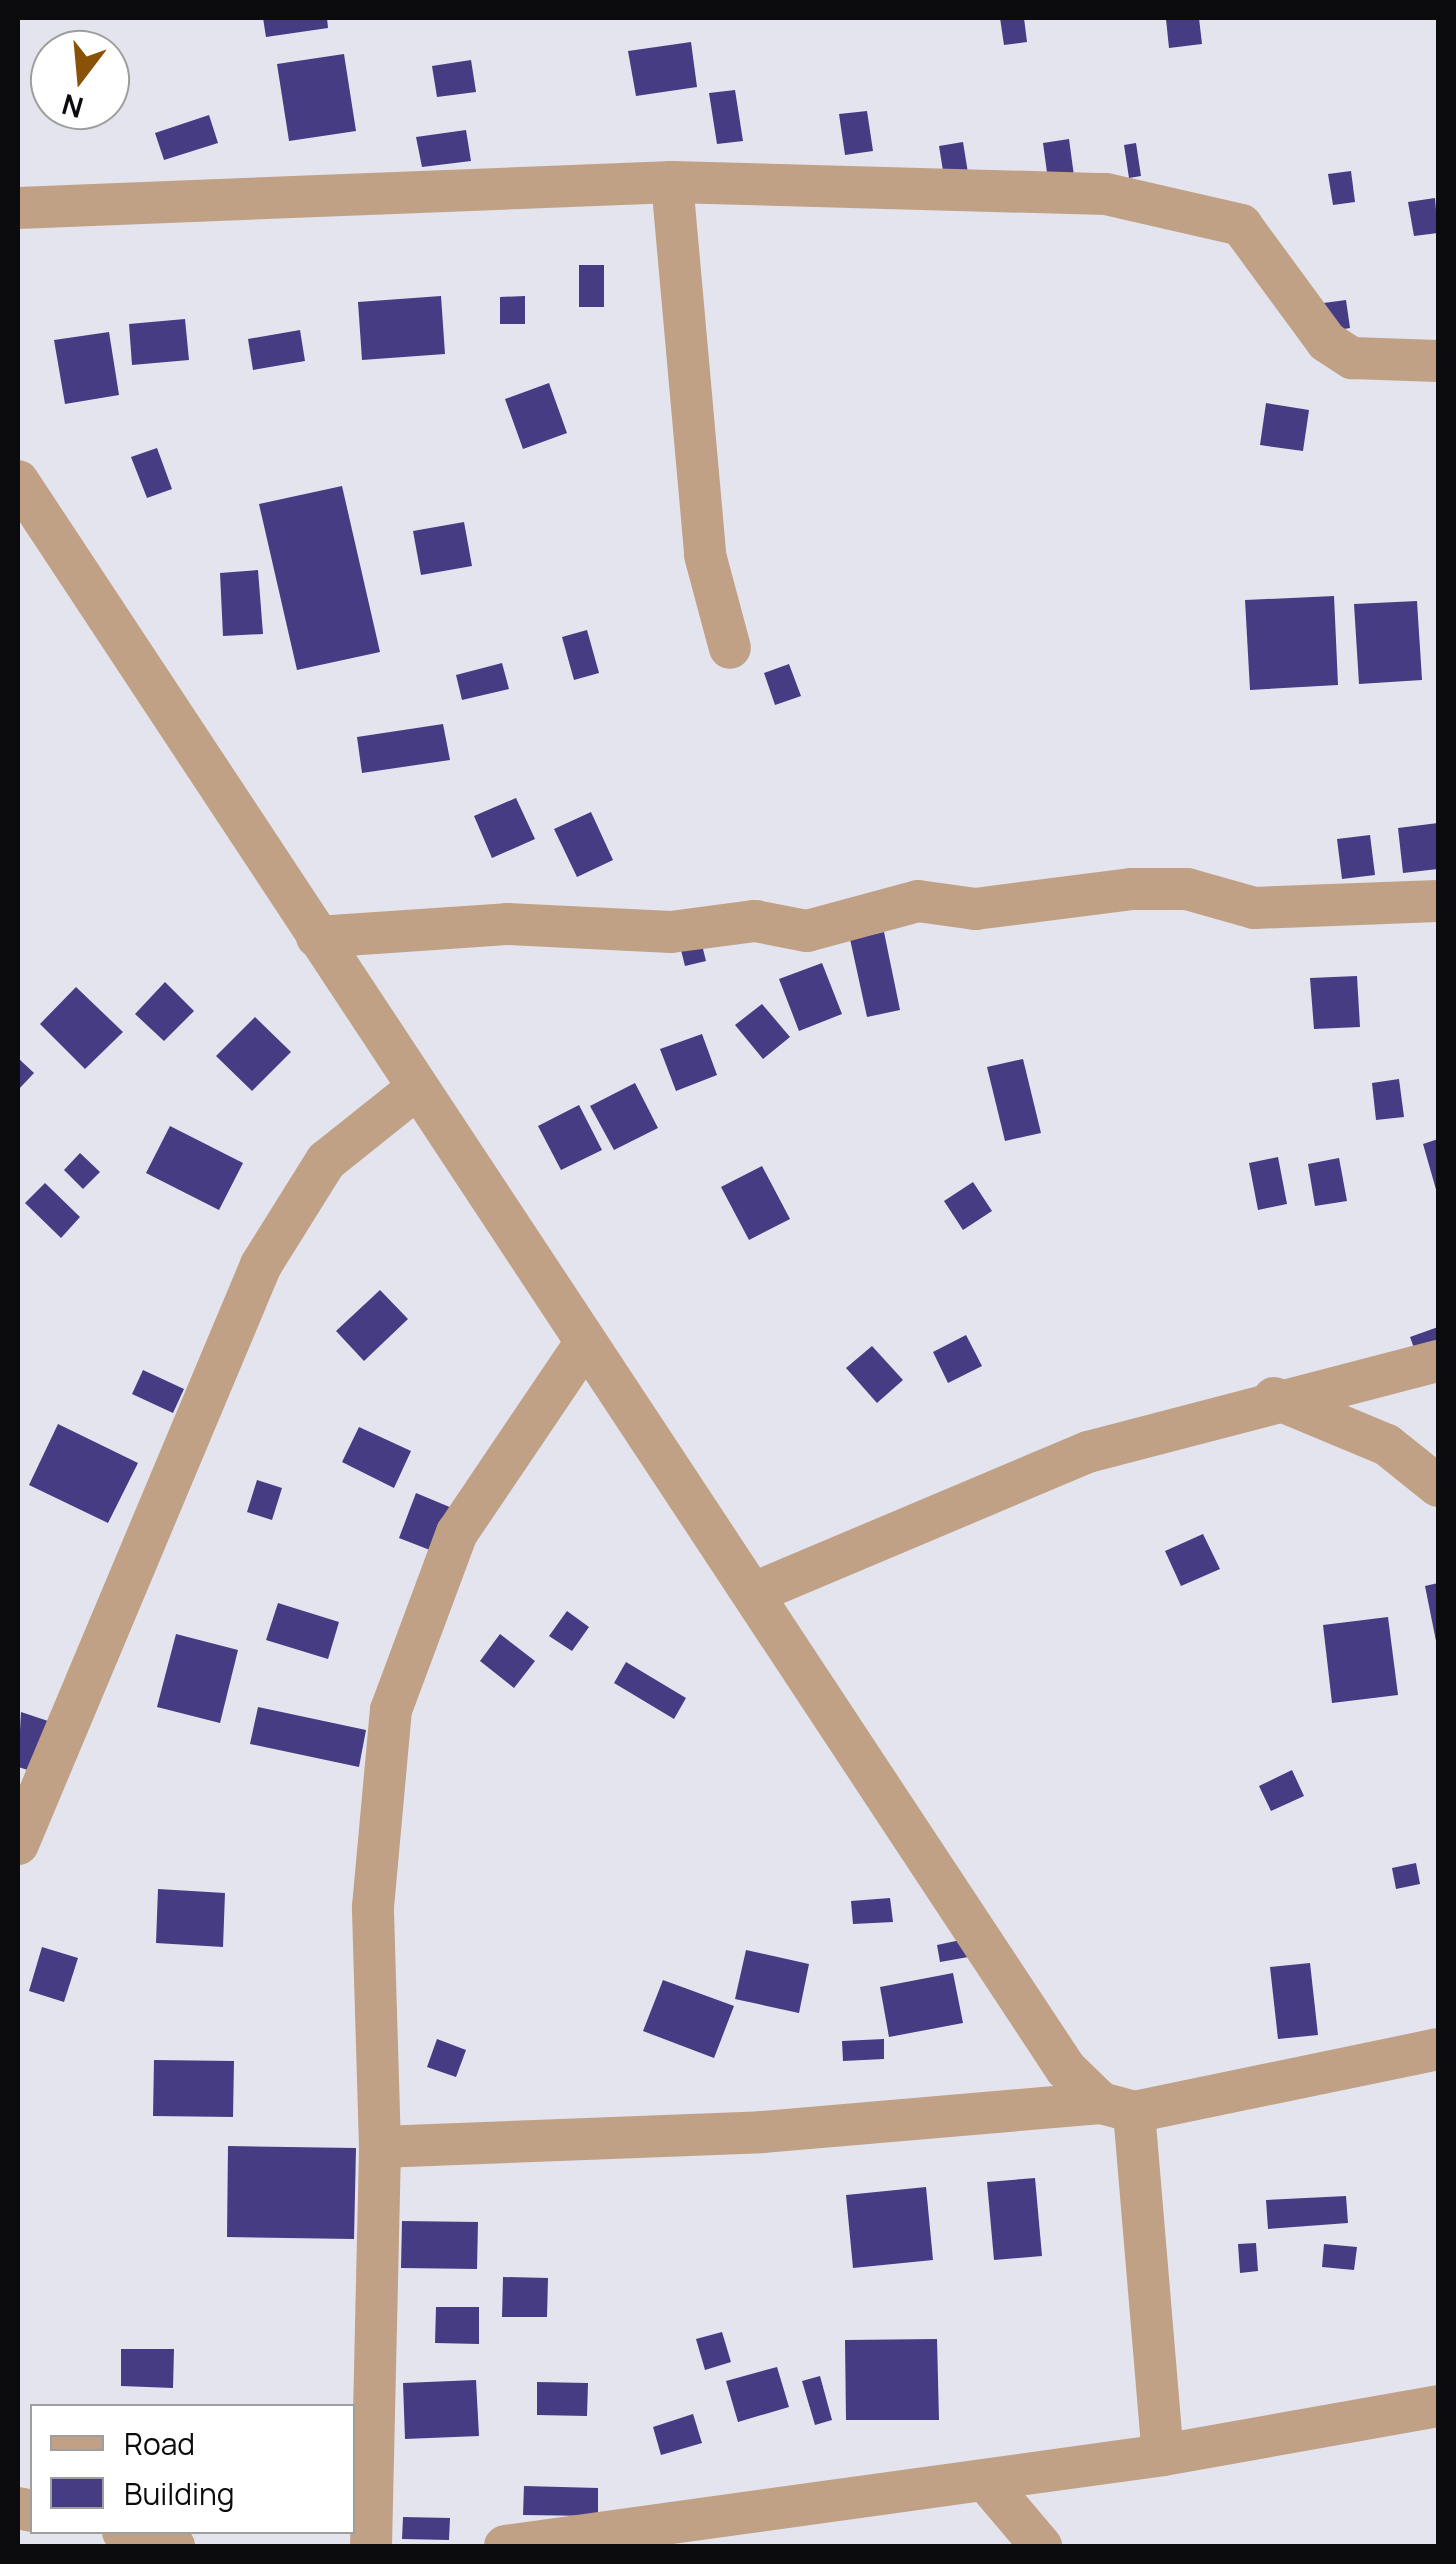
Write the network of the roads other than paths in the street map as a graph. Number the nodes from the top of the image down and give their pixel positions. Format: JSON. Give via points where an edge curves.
{"nodes":[{"id":1,"x":672,"y":182,"type":"junction"},
{"id":2,"x":18,"y":208,"type":"edge"},
{"id":3,"x":1438,"y":361,"type":"edge"},
{"id":4,"x":18,"y":481,"type":"edge"},
{"id":5,"x":730,"y":648,"type":"dead end"},
{"id":6,"x":1438,"y":901,"type":"edge"},
{"id":7,"x":317,"y":937,"type":"junction"},
{"id":8,"x":415,"y":1090,"type":"junction"},
{"id":9,"x":585,"y":1343,"type":"junction"},
{"id":10,"x":1438,"y":1361,"type":"edge"},
{"id":11,"x":1274,"y":1398,"type":"junction"},
{"id":12,"x":1438,"y":1486,"type":"edge"},
{"id":13,"x":754,"y":1593,"type":"junction"},
{"id":14,"x":18,"y":1844,"type":"edge"},
{"id":15,"x":1438,"y":2049,"type":"edge"},
{"id":16,"x":1118,"y":2108,"type":"junction"},
{"id":17,"x":380,"y":2148,"type":"junction"},
{"id":18,"x":1438,"y":2406,"type":"edge"},
{"id":19,"x":1163,"y":2455,"type":"junction"},
{"id":20,"x":985,"y":2480,"type":"junction"},
{"id":21,"x":130,"y":2534,"type":"edge"},
{"id":22,"x":174,"y":2546,"type":"edge"},
{"id":23,"x":371,"y":2546,"type":"edge"},
{"id":24,"x":505,"y":2546,"type":"edge"},
{"id":25,"x":1041,"y":2546,"type":"edge"}],
"edges":[{"from":1,"to":2,"type":"street"},
{"from":1,"to":3,"type":"street","via":[[1106,194],[1190,207],[1241,225],[1326,342],[1352,358]]},
{"from":1,"to":5,"type":"street","via":[[705,555]]},
{"from":4,"to":7,"type":"street"},
{"from":6,"to":7,"type":"street","via":[[1254,908],[1187,889],[1131,889],[974,909],[918,900],[807,930],[740,921],[671,932],[507,924]]},
{"from":7,"to":8,"type":"street"},
{"from":8,"to":9,"type":"street"},
{"from":8,"to":14,"type":"street","via":[[326,1161],[261,1265]]},
{"from":9,"to":13,"type":"street"},
{"from":9,"to":17,"type":"street","via":[[456,1534],[391,1710],[373,1907]]},
{"from":10,"to":11,"type":"street"},
{"from":11,"to":12,"type":"street","via":[[1386,1445]]},
{"from":11,"to":13,"type":"street","via":[[1088,1452]]},
{"from":13,"to":16,"type":"street","via":[[1039,2032]]},
{"from":15,"to":16,"type":"street"},
{"from":16,"to":17,"type":"street"},
{"from":16,"to":19,"type":"street"},
{"from":17,"to":23,"type":"street"},
{"from":18,"to":19,"type":"street"},
{"from":19,"to":20,"type":"street"},
{"from":20,"to":24,"type":"street"},
{"from":20,"to":25,"type":"street"},
{"from":21,"to":22,"type":"street"}]}
